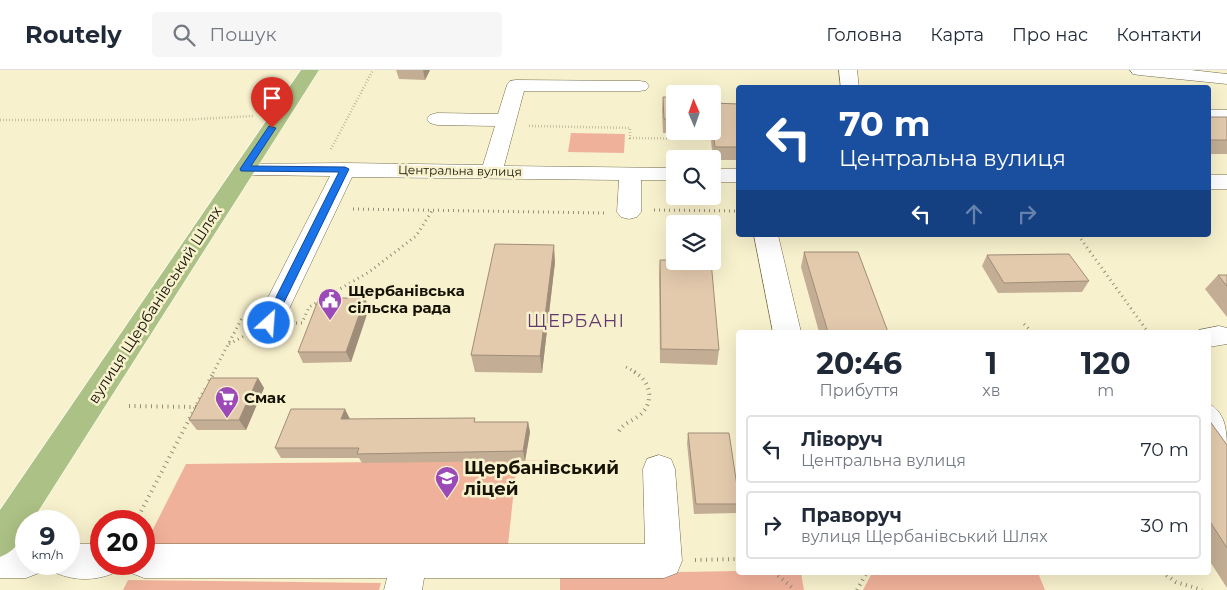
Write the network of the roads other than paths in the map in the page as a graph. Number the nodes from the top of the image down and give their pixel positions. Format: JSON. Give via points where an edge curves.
{"nodes":[{"id":1,"x":310,"y":70,"type":"edge"},
{"id":2,"x":848,"y":70,"type":"edge"},
{"id":3,"x":1139,"y":70,"type":"edge"},
{"id":4,"x":1227,"y":80,"type":"edge"},
{"id":5,"x":850,"y":85,"type":"edge"},
{"id":6,"x":640,"y":86,"type":"dead end"},
{"id":7,"x":1211,"y":116,"type":"edge"},
{"id":8,"x":1227,"y":116,"type":"edge"},
{"id":9,"x":437,"y":119,"type":"dead end"},
{"id":10,"x":504,"y":123,"type":"junction"},
{"id":11,"x":245,"y":169,"type":"junction"},
{"id":12,"x":345,"y":169,"type":"junction"},
{"id":13,"x":492,"y":171,"type":"junction"},
{"id":14,"x":630,"y":173,"type":"junction"},
{"id":15,"x":666,"y":174,"type":"edge"},
{"id":16,"x":721,"y":175,"type":"edge"},
{"id":17,"x":736,"y":176,"type":"edge"},
{"id":18,"x":1211,"y":182,"type":"edge"},
{"id":19,"x":1227,"y":182,"type":"edge"},
{"id":20,"x":629,"y":211,"type":"road end"},
{"id":21,"x":766,"y":237,"type":"edge"},
{"id":22,"x":269,"y":323,"type":"dead end"},
{"id":23,"x":787,"y":330,"type":"edge"},
{"id":24,"x":1211,"y":420,"type":"edge"},
{"id":25,"x":1227,"y":442,"type":"edge"},
{"id":26,"x":659,"y":468,"type":"dead end"},
{"id":27,"x":0,"y":540,"type":"edge"},
{"id":28,"x":0,"y":561,"type":"edge"},
{"id":29,"x":15,"y":561,"type":"edge"},
{"id":30,"x":155,"y":562,"type":"edge"},
{"id":31,"x":406,"y":576,"type":"edge"}],
"edges":[{"from":1,"to":11,"type":"main road","name":"вулиця Щербанівський Шлях"},
{"from":2,"to":5,"type":"street"},
{"from":3,"to":4,"type":"street"},
{"from":6,"to":10,"type":"street","via":[[516,85]]},
{"from":7,"to":8,"type":"street"},
{"from":9,"to":10,"type":"street"},
{"from":10,"to":13,"type":"street"},
{"from":11,"to":12,"type":"street","name":"Центральна вулиця"},
{"from":11,"to":27,"type":"main road","name":"вулиця Щербанівський Шлях"},
{"from":12,"to":13,"type":"street","name":"Центральна вулиця"},
{"from":12,"to":22,"type":"street"},
{"from":13,"to":14,"type":"street","name":"Центральна вулиця"},
{"from":14,"to":15,"type":"street","name":"Центральна вулиця"},
{"from":14,"to":20,"type":"street"},
{"from":16,"to":17,"type":"street"},
{"from":18,"to":19,"type":"street"},
{"from":21,"to":23,"type":"street"},
{"from":24,"to":25,"type":"street"},
{"from":26,"to":31,"type":"street","via":[[664,561]]},
{"from":28,"to":29,"type":"street"},
{"from":30,"to":31,"type":"street"}]}
